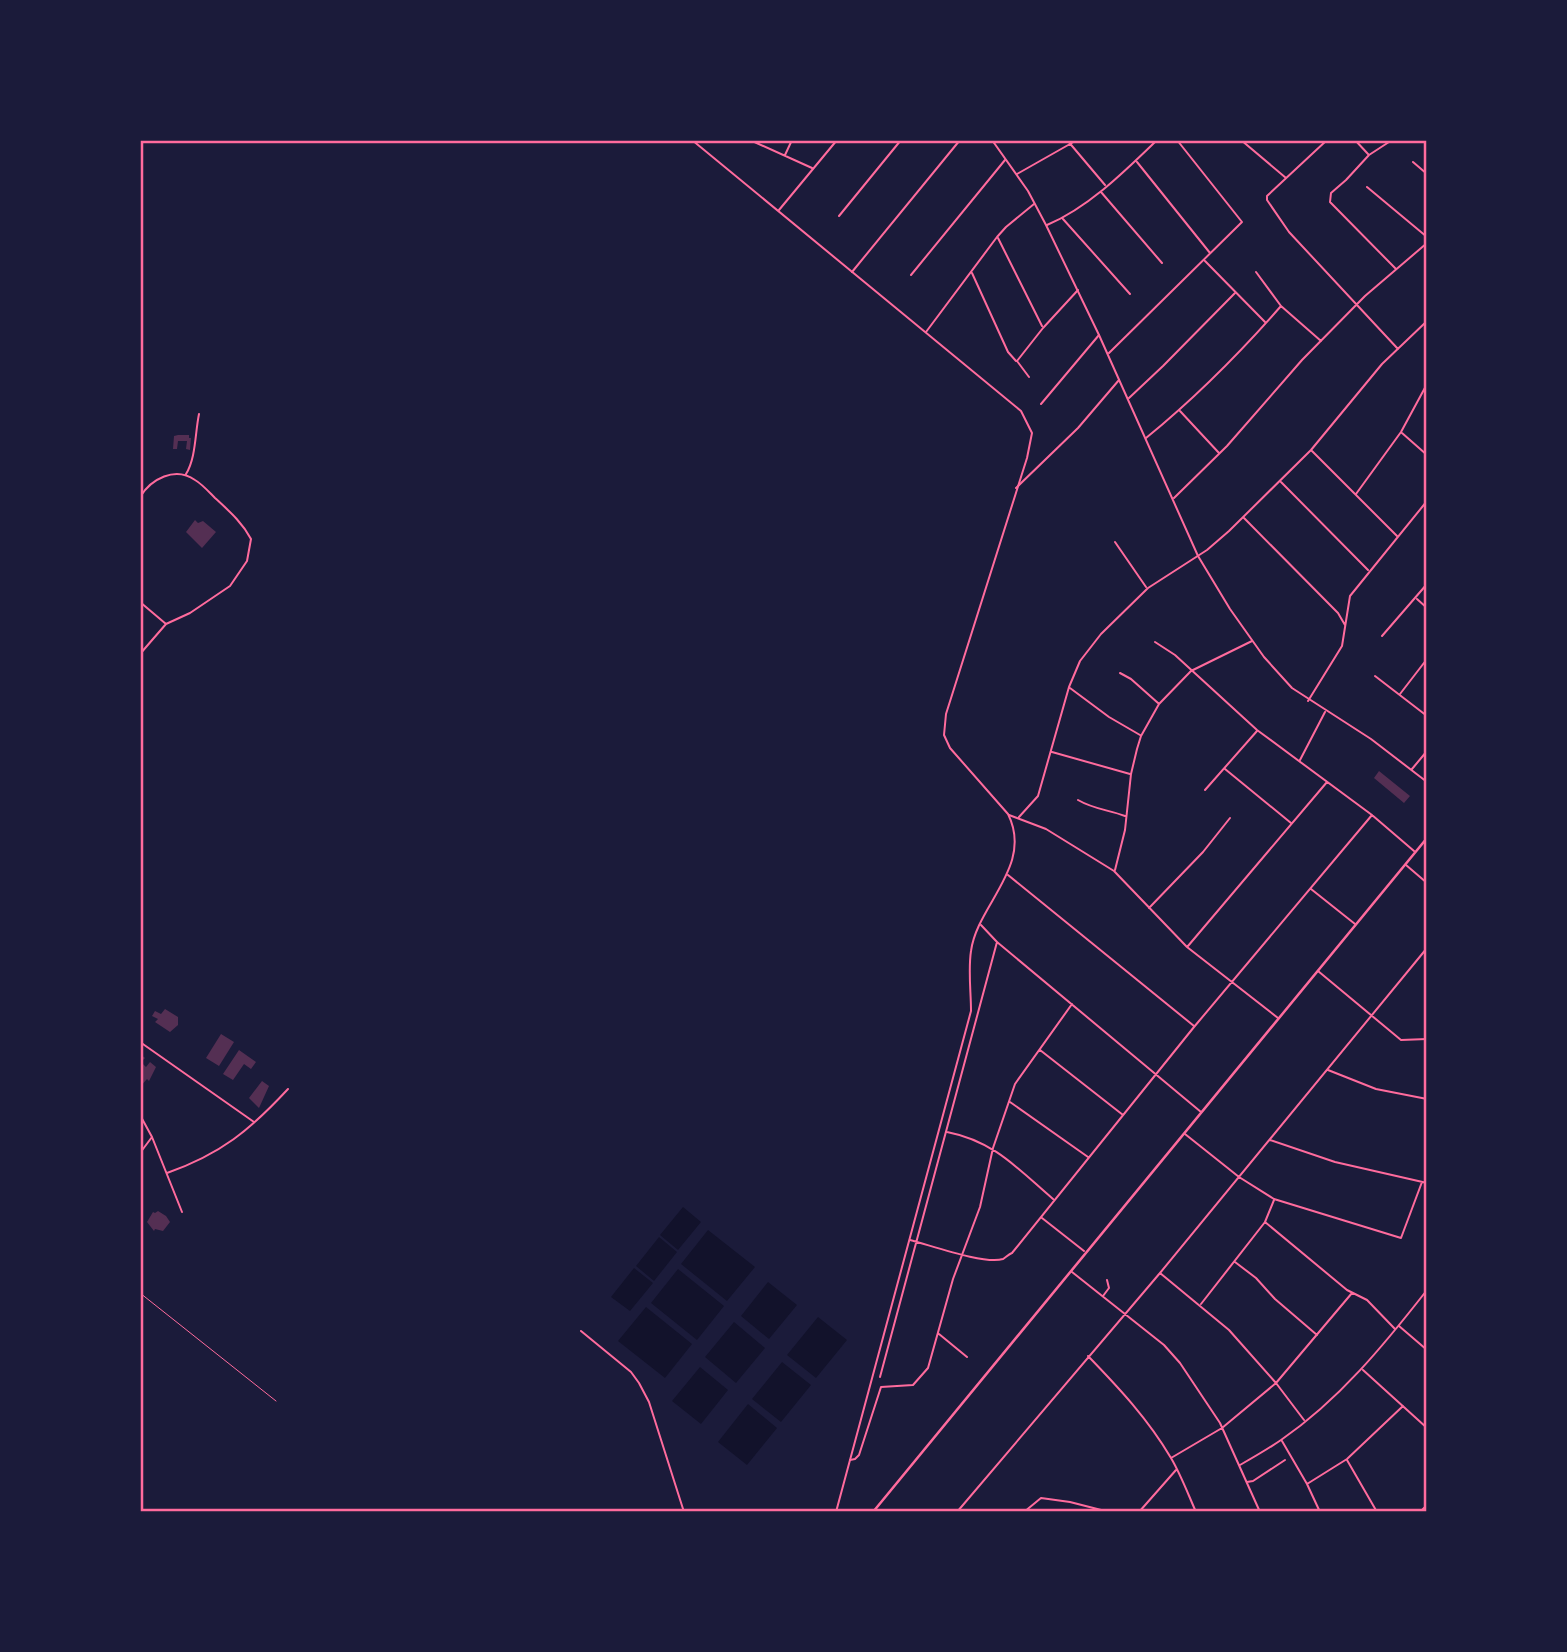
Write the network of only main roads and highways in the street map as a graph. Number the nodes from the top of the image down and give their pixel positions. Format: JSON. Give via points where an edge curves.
{"nodes":[{"id":1,"x":1427,"y":838,"type":"edge"},
{"id":2,"x":873,"y":1512,"type":"edge"}],
"edges":[{"from":1,"to":2,"type":"main road"}]}
